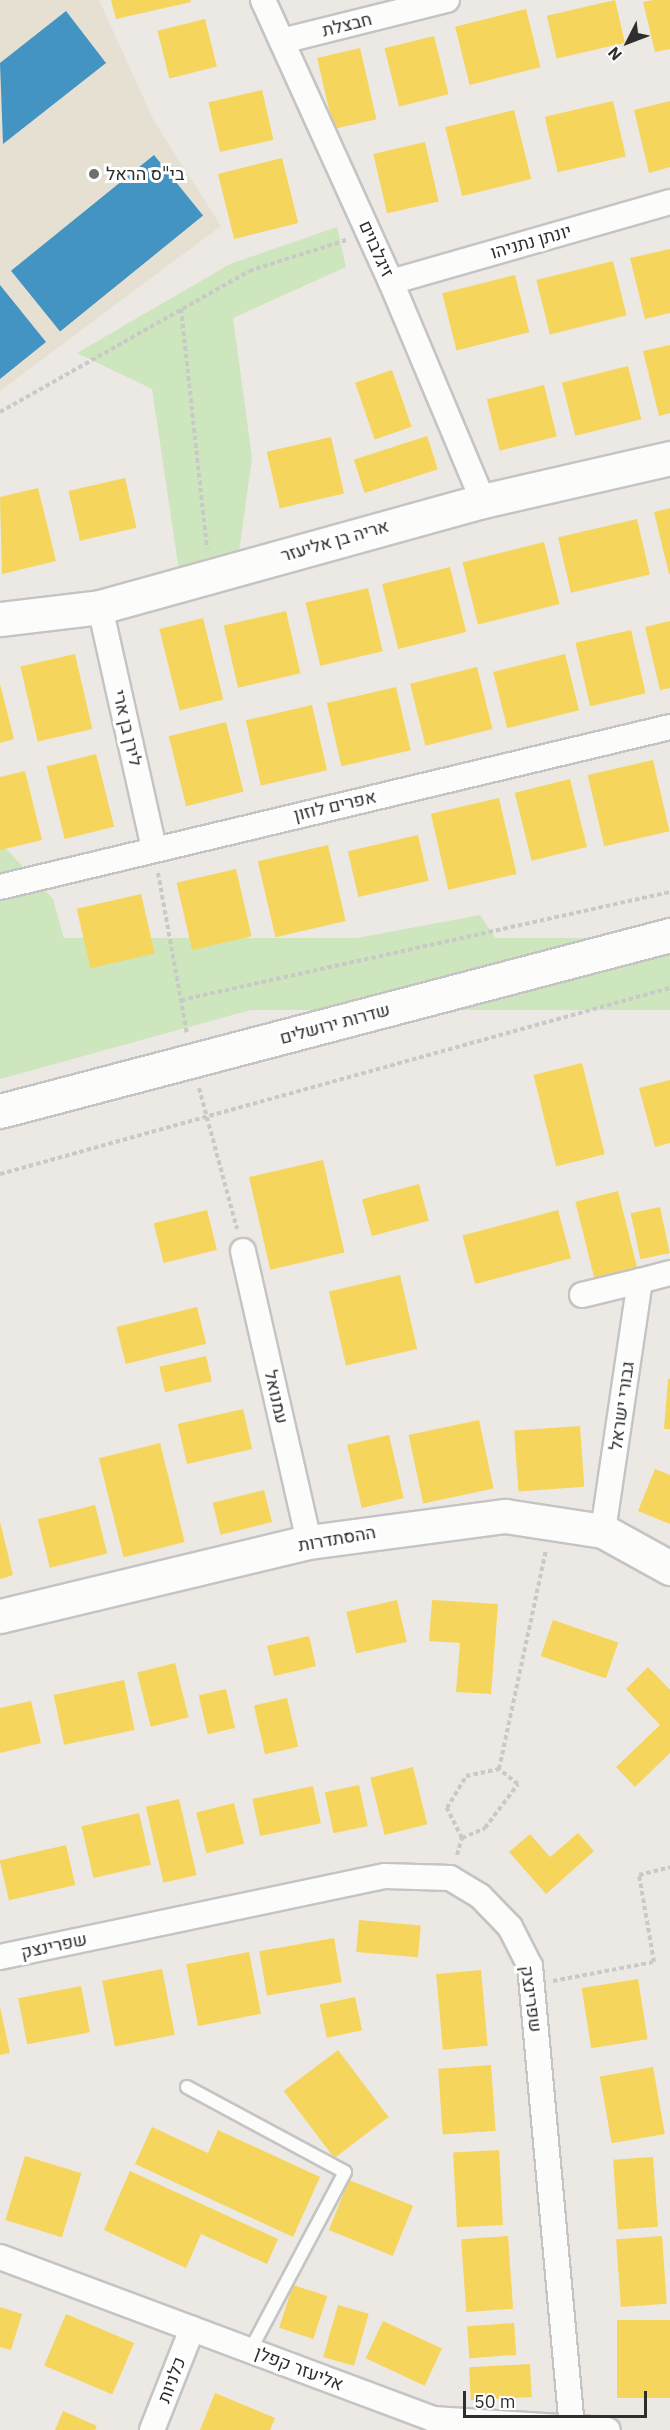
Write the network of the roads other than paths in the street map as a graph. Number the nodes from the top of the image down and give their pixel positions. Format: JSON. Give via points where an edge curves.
{"nodes":[{"id":1,"x":263,"y":0,"type":"edge"},
{"id":2,"x":447,"y":0,"type":"edge"},
{"id":3,"x":282,"y":41,"type":"junction"},
{"id":4,"x":670,"y":202,"type":"edge"},
{"id":5,"x":391,"y":282,"type":"junction"},
{"id":6,"x":670,"y":458,"type":"edge"},
{"id":7,"x":483,"y":501,"type":"junction"},
{"id":8,"x":100,"y":607,"type":"junction"},
{"id":9,"x":0,"y":619,"type":"edge"},
{"id":10,"x":670,"y":727,"type":"edge"},
{"id":11,"x":154,"y":849,"type":"junction"},
{"id":12,"x":0,"y":887,"type":"edge"},
{"id":13,"x":670,"y":935,"type":"edge"},
{"id":14,"x":0,"y":1111,"type":"edge"},
{"id":15,"x":243,"y":1251,"type":"dead end"},
{"id":16,"x":670,"y":1273,"type":"edge"},
{"id":17,"x":640,"y":1281,"type":"junction"},
{"id":18,"x":582,"y":1295,"type":"dead end"},
{"id":19,"x":603,"y":1531,"type":"junction"},
{"id":20,"x":309,"y":1542,"type":"junction"},
{"id":21,"x":670,"y":1568,"type":"edge"},
{"id":22,"x":0,"y":1616,"type":"edge"},
{"id":23,"x":0,"y":1957,"type":"edge"},
{"id":24,"x":187,"y":2087,"type":"dead end"},
{"id":25,"x":0,"y":2257,"type":"edge"},
{"id":26,"x":192,"y":2329,"type":"junction"},
{"id":27,"x":250,"y":2351,"type":"junction"},
{"id":28,"x":431,"y":2425,"type":"edge"},
{"id":29,"x":572,"y":2429,"type":"edge"},
{"id":30,"x":152,"y":2430,"type":"edge"},
{"id":31,"x":609,"y":2430,"type":"edge"}],
"edges":[{"from":1,"to":3,"type":"street","name":"זיגלבוים"},
{"from":2,"to":3,"type":"street","name":"חבצלת"},
{"from":3,"to":5,"type":"street","name":"זיגלבוים"},
{"from":4,"to":5,"type":"street","name":"יונתן נתניהו"},
{"from":5,"to":7,"type":"street","name":"זיגלבוים"},
{"from":6,"to":7,"type":"street","name":"אריה בן אליעזר"},
{"from":7,"to":8,"type":"street","name":"אריה בן אליעזר"},
{"from":8,"to":9,"type":"street","name":"אריה בן אליעזר"},
{"from":8,"to":11,"type":"street","name":"לירן בן ארי"},
{"from":10,"to":11,"type":"street","name":"אפרים לוזון"},
{"from":11,"to":12,"type":"street","name":"אפרים לוזון"},
{"from":13,"to":14,"type":"street","name":"שדרות ירושלים"},
{"from":15,"to":20,"type":"street","name":"עמנואל"},
{"from":16,"to":17,"type":"street"},
{"from":17,"to":18,"type":"street"},
{"from":17,"to":19,"type":"street","name":"גבורי ישראל"},
{"from":19,"to":20,"type":"street","name":"ההסתדרות","via":[[505,1516]]},
{"from":19,"to":21,"type":"street","name":"ההסתדרות"},
{"from":20,"to":22,"type":"street","name":"ההסתדרות"},
{"from":23,"to":29,"type":"street","name":"שפרינצק","via":[[385,1876],[450,1878],[480,1896],[510,1927],[530,1966]]},
{"from":24,"to":27,"type":"lane","via":[[345,2172]]},
{"from":25,"to":26,"type":"street","name":"אליעזר קפלן"},
{"from":26,"to":27,"type":"street","name":"אליעזר קפלן"},
{"from":26,"to":30,"type":"street","name":"כלניות"},
{"from":27,"to":28,"type":"street","name":"אליעזר קפלן"},
{"from":28,"to":29,"type":"street","name":"אליעזר קפלן"},
{"from":29,"to":31,"type":"street","name":"אליעזר קפלן"}]}
